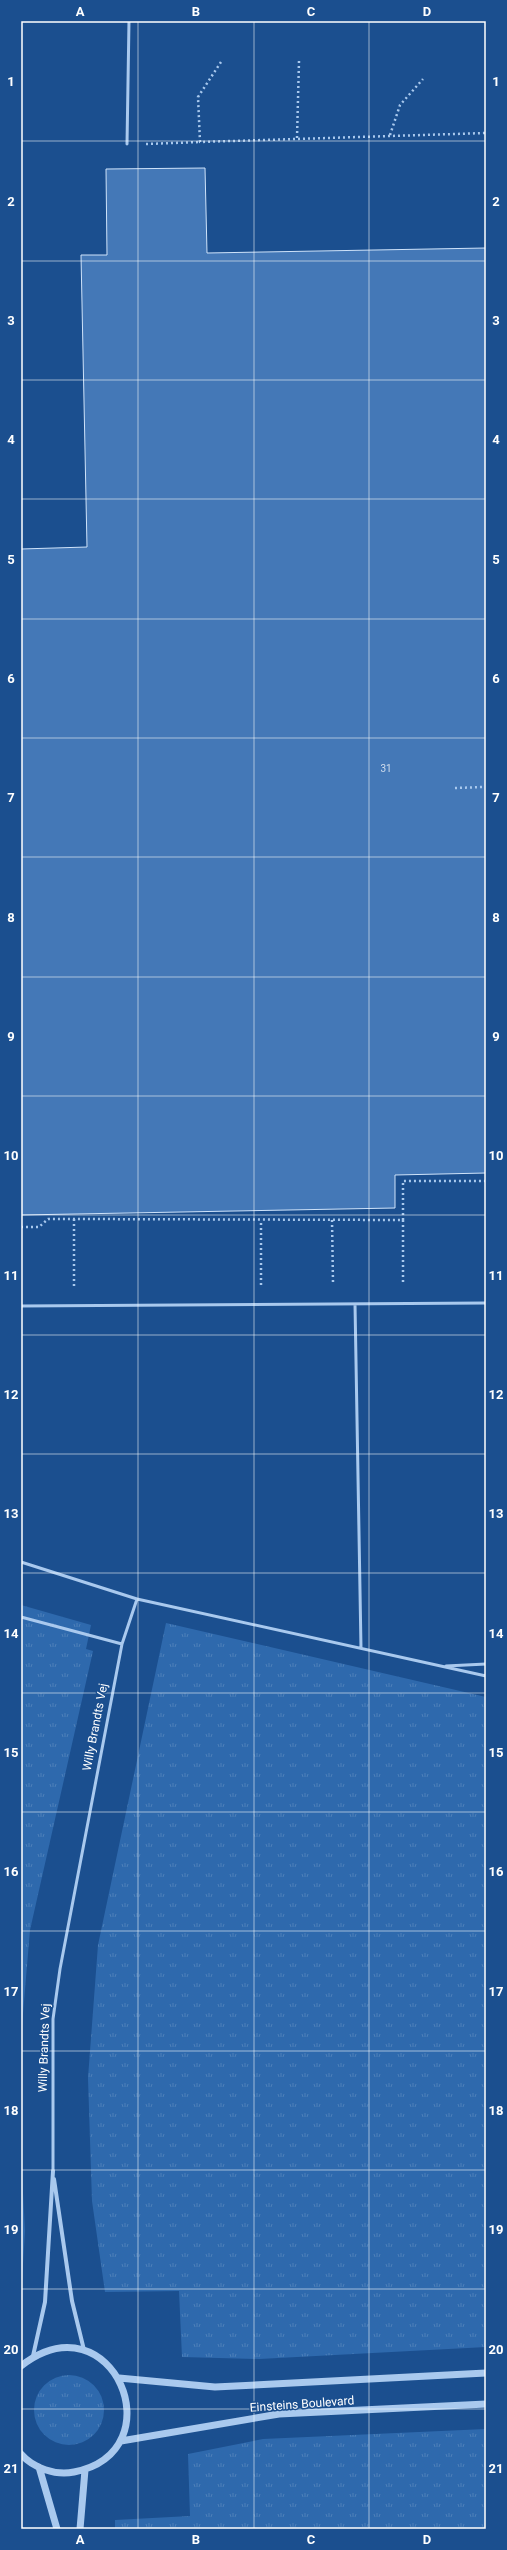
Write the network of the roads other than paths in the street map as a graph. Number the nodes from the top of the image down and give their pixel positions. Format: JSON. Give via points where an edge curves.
{"nodes":[{"id":1,"x":129,"y":21,"type":"edge"},
{"id":2,"x":127,"y":144,"type":"road end"},
{"id":3,"x":486,"y":1303,"type":"edge"},
{"id":4,"x":355,"y":1304,"type":"junction"},
{"id":5,"x":21,"y":1306,"type":"edge"},
{"id":6,"x":21,"y":1562,"type":"edge"},
{"id":7,"x":137,"y":1599,"type":"junction"},
{"id":8,"x":21,"y":1617,"type":"edge"},
{"id":9,"x":122,"y":1644,"type":"junction"},
{"id":10,"x":361,"y":1648,"type":"junction"},
{"id":11,"x":486,"y":1664,"type":"edge"},
{"id":12,"x":442,"y":1666,"type":"junction"},
{"id":13,"x":486,"y":1676,"type":"edge"},
{"id":14,"x":53,"y":2171,"type":"junction"},
{"id":15,"x":84,"y":2350,"type":"junction"},
{"id":16,"x":34,"y":2356,"type":"junction"},
{"id":17,"x":21,"y":2366,"type":"edge"},
{"id":18,"x":486,"y":2373,"type":"edge"},
{"id":19,"x":119,"y":2378,"type":"junction"},
{"id":20,"x":486,"y":2404,"type":"edge"},
{"id":21,"x":121,"y":2441,"type":"junction"},
{"id":22,"x":21,"y":2454,"type":"edge"},
{"id":23,"x":39,"y":2467,"type":"junction"},
{"id":24,"x":85,"y":2470,"type":"junction"},
{"id":25,"x":57,"y":2529,"type":"edge"},
{"id":26,"x":80,"y":2529,"type":"edge"}],
"edges":[{"from":1,"to":2,"type":"lane"},
{"from":3,"to":4,"type":"lane"},
{"from":4,"to":5,"type":"lane"},
{"from":4,"to":10,"type":"lane"},
{"from":6,"to":7,"type":"lane"},
{"from":7,"to":9,"type":"lane","name":"Willy Brandts Vej"},
{"from":7,"to":10,"type":"lane"},
{"from":8,"to":9,"type":"lane"},
{"from":9,"to":14,"type":"lane","name":"Willy Brandts Vej","via":[[67,1924],[53,2019]]},
{"from":10,"to":12,"type":"lane"},
{"from":11,"to":12,"type":"lane"},
{"from":12,"to":13,"type":"lane"},
{"from":14,"to":15,"type":"street","name":"Willy Brandts Vej","via":[[72,2301]]},
{"from":14,"to":16,"type":"street","name":"Willy Brandts Vej","via":[[44,2302]]},
{"from":15,"to":16,"type":"street","via":[[67,2347],[50,2349]]},
{"from":15,"to":19,"type":"street","via":[[98,2356]]},
{"from":16,"to":17,"type":"street"},
{"from":18,"to":19,"type":"street","name":"Einsteins Boulevard","via":[[215,2387]]},
{"from":19,"to":21,"type":"street","via":[[127,2398],[127,2420]]},
{"from":20,"to":21,"type":"street","name":"Einsteins Boulevard","via":[[279,2414]]},
{"from":21,"to":24,"type":"street","via":[[99,2464]]},
{"from":22,"to":23,"type":"street"},
{"from":23,"to":24,"type":"street","via":[[54,2472],[70,2473]]},
{"from":23,"to":25,"type":"street"},
{"from":24,"to":26,"type":"street"}]}
